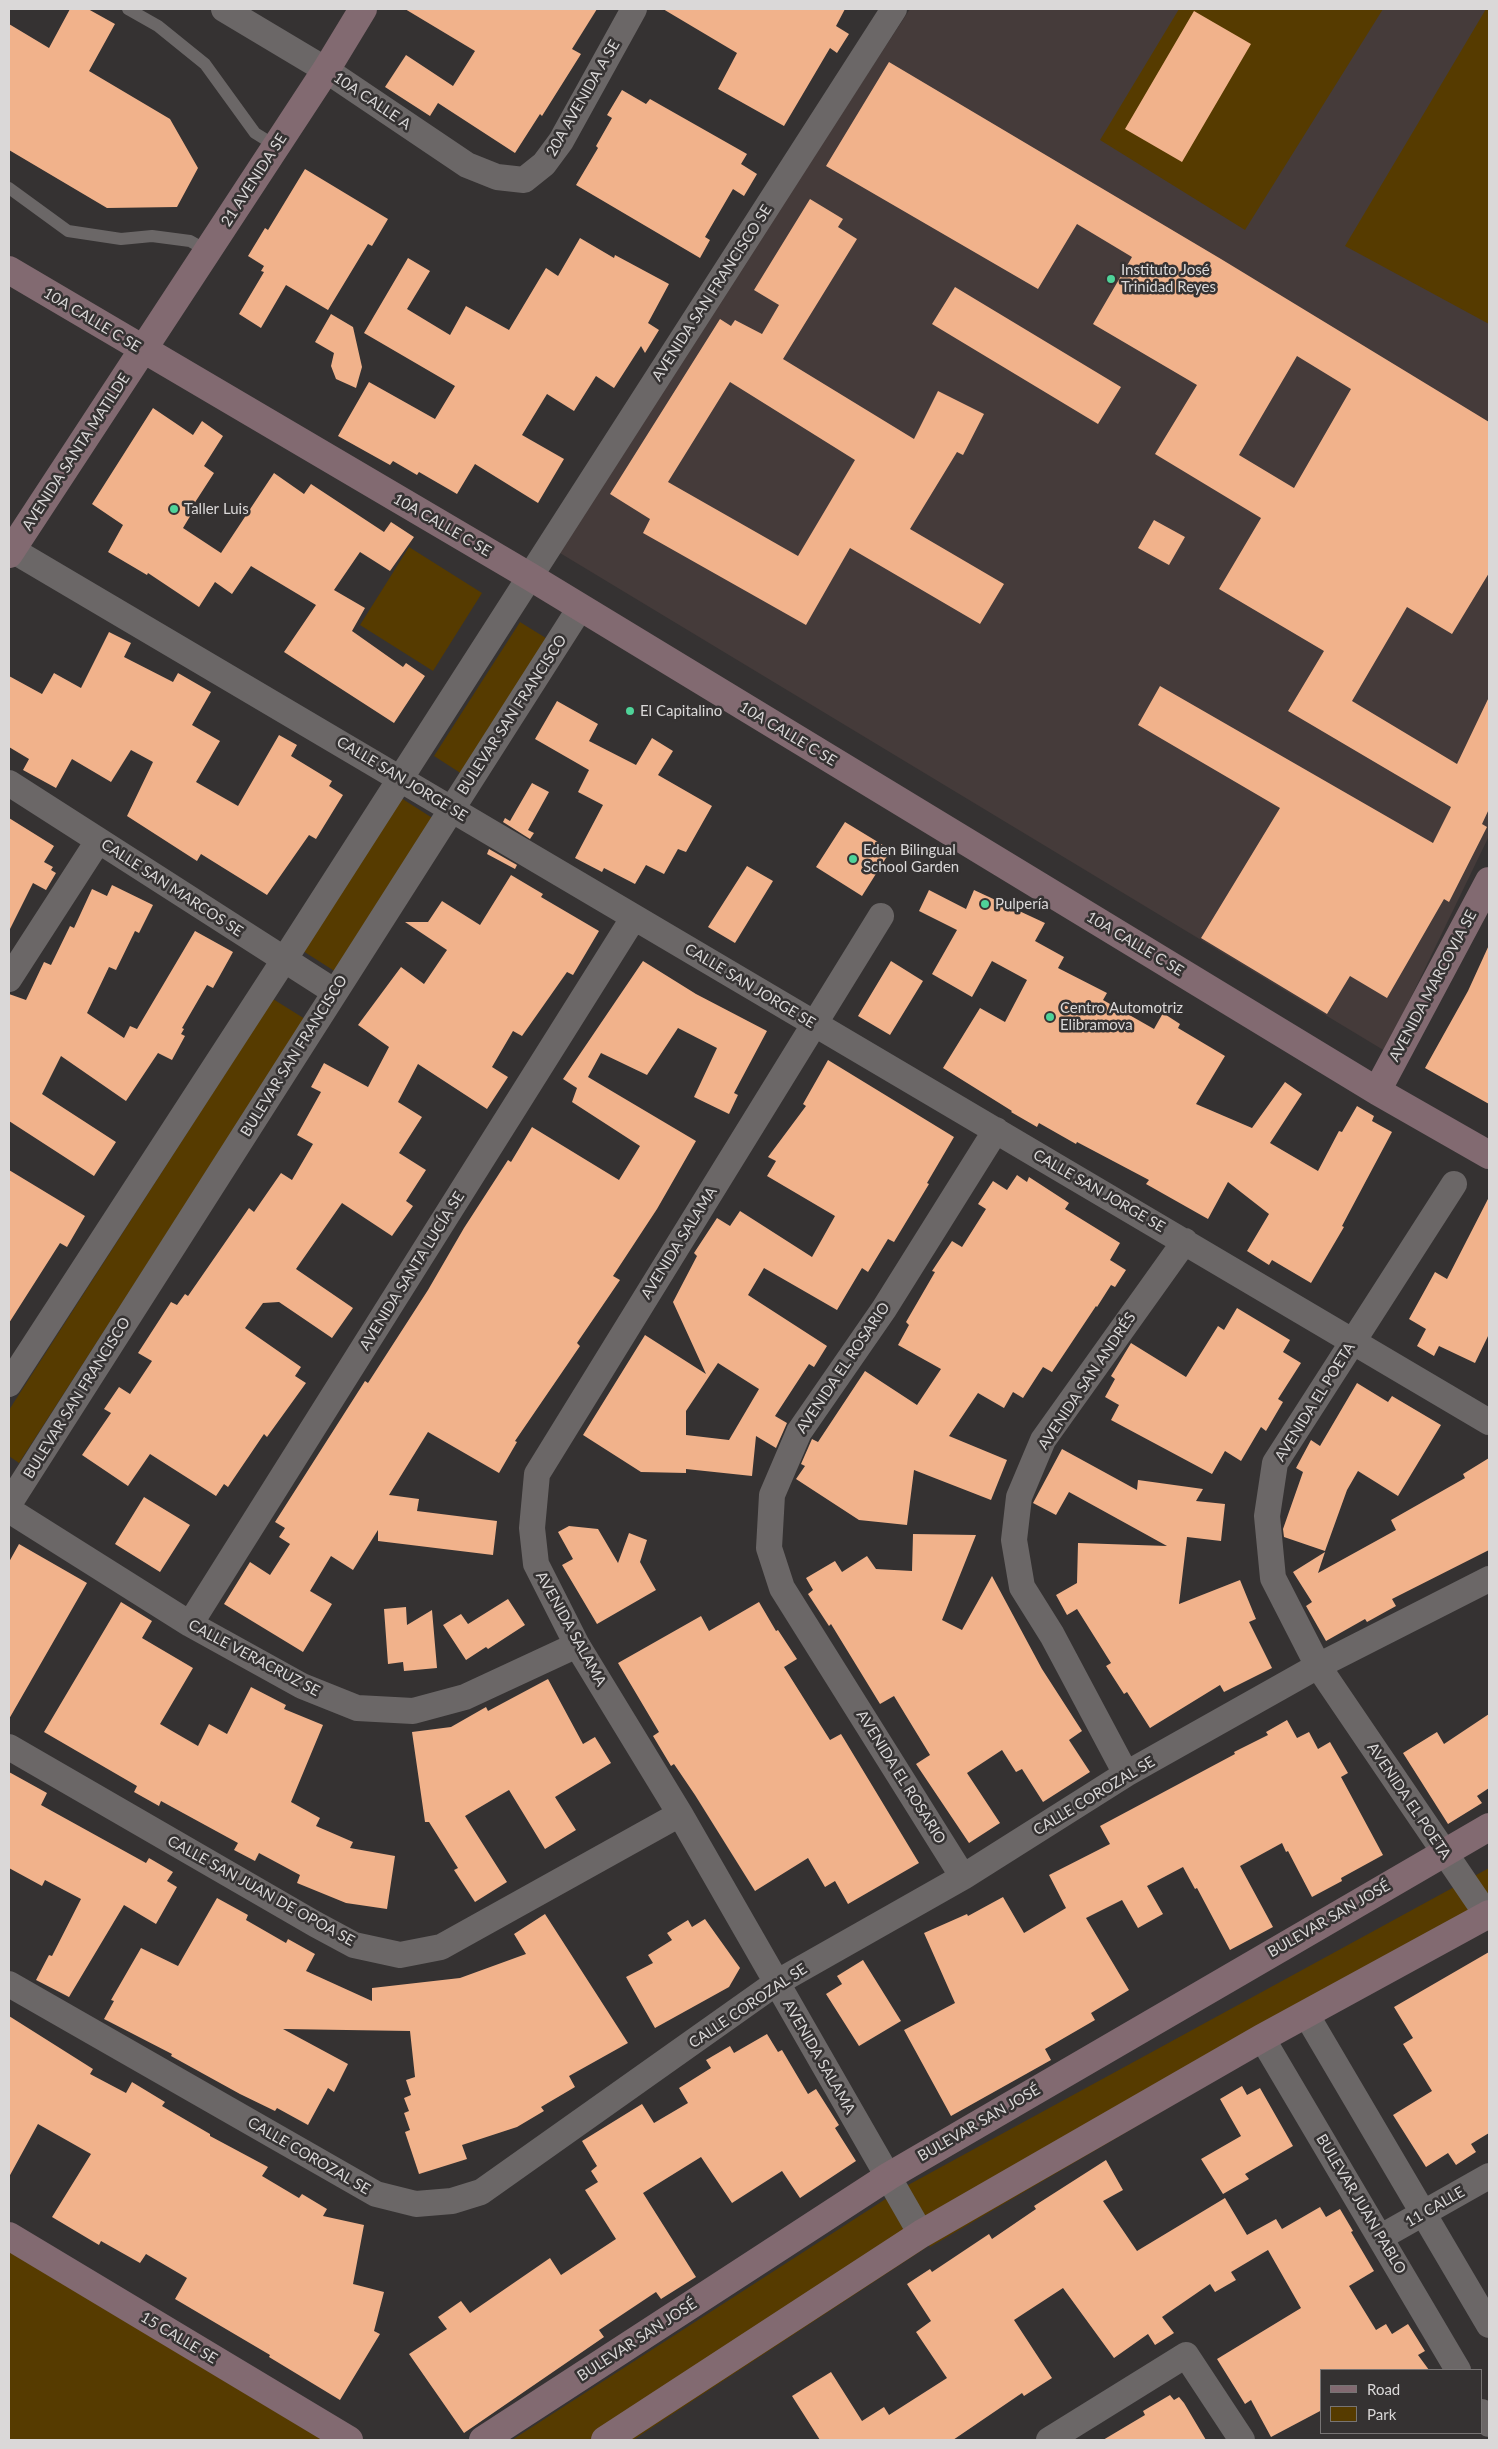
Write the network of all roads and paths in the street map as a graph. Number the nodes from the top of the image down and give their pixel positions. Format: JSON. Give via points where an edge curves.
{"nodes":[{"id":1,"x":128,"y":9,"type":"edge"},
{"id":2,"x":224,"y":9,"type":"edge"},
{"id":3,"x":363,"y":9,"type":"edge"},
{"id":4,"x":634,"y":9,"type":"edge"},
{"id":5,"x":894,"y":9,"type":"edge"},
{"id":6,"x":326,"y":70,"type":"junction"},
{"id":7,"x":276,"y":146,"type":"junction"},
{"id":8,"x":524,"y":180,"type":"joint"},
{"id":9,"x":9,"y":188,"type":"edge"},
{"id":10,"x":208,"y":251,"type":"junction"},
{"id":11,"x":9,"y":270,"type":"edge"},
{"id":12,"x":143,"y":350,"type":"junction"},
{"id":13,"x":10,"y":551,"type":"edge"},
{"id":14,"x":529,"y":576,"type":"junction"},
{"id":15,"x":580,"y":608,"type":"junction"},
{"id":16,"x":400,"y":778,"type":"junction"},
{"id":17,"x":9,"y":783,"type":"edge"},
{"id":18,"x":452,"y":809,"type":"junction"},
{"id":19,"x":98,"y":841,"type":"junction"},
{"id":20,"x":1489,"y":881,"type":"edge"},
{"id":21,"x":881,"y":916,"type":"dead end"},
{"id":22,"x":634,"y":917,"type":"junction"},
{"id":23,"x":284,"y":960,"type":"junction"},
{"id":24,"x":9,"y":979,"type":"edge"},
{"id":25,"x":335,"y":992,"type":"junction"},
{"id":26,"x":814,"y":1023,"type":"junction"},
{"id":27,"x":1377,"y":1091,"type":"junction"},
{"id":28,"x":996,"y":1130,"type":"junction"},
{"id":29,"x":1489,"y":1155,"type":"edge"},
{"id":30,"x":1454,"y":1184,"type":"dead end"},
{"id":31,"x":1184,"y":1241,"type":"junction"},
{"id":32,"x":1353,"y":1341,"type":"junction"},
{"id":33,"x":9,"y":1384,"type":"edge"},
{"id":34,"x":1489,"y":1422,"type":"edge"},
{"id":35,"x":9,"y":1504,"type":"edge"},
{"id":36,"x":9,"y":1510,"type":"edge"},
{"id":37,"x":1489,"y":1579,"type":"edge"},
{"id":38,"x":190,"y":1624,"type":"junction"},
{"id":39,"x":577,"y":1645,"type":"junction"},
{"id":40,"x":1318,"y":1666,"type":"junction"},
{"id":41,"x":9,"y":1748,"type":"edge"},
{"id":42,"x":1126,"y":1774,"type":"junction"},
{"id":43,"x":680,"y":1814,"type":"junction"},
{"id":44,"x":1489,"y":1828,"type":"edge"},
{"id":45,"x":1443,"y":1852,"type":"junction"},
{"id":46,"x":963,"y":1877,"type":"junction"},
{"id":47,"x":1488,"y":1914,"type":"edge"},
{"id":48,"x":776,"y":1983,"type":"junction"},
{"id":49,"x":9,"y":1984,"type":"edge"},
{"id":50,"x":1306,"y":2014,"type":"junction"},
{"id":51,"x":1262,"y":2038,"type":"junction"},
{"id":52,"x":889,"y":2176,"type":"junction"},
{"id":53,"x":1489,"y":2176,"type":"edge"},
{"id":54,"x":1424,"y":2214,"type":"junction"},
{"id":55,"x":921,"y":2234,"type":"junction"},
{"id":56,"x":9,"y":2236,"type":"edge"},
{"id":57,"x":1382,"y":2237,"type":"junction"},
{"id":58,"x":1489,"y":2325,"type":"edge"},
{"id":59,"x":1457,"y":2369,"type":"edge"},
{"id":60,"x":1483,"y":2413,"type":"edge"},
{"id":61,"x":1489,"y":2424,"type":"edge"},
{"id":62,"x":349,"y":2440,"type":"edge"},
{"id":63,"x":482,"y":2440,"type":"edge"},
{"id":64,"x":605,"y":2440,"type":"edge"},
{"id":65,"x":1049,"y":2440,"type":"edge"},
{"id":66,"x":1242,"y":2440,"type":"edge"}],
"edges":[{"from":1,"to":7,"type":"lane","via":[[158,26],[205,64],[255,133]]},
{"from":2,"to":6,"type":"street","name":"10A CALLE A"},
{"from":3,"to":6,"type":"street","name":"21 AVENIDA SE"},
{"from":4,"to":8,"type":"street","name":"20A AVENIDA A SE","via":[[561,141],[544,164]]},
{"from":5,"to":14,"type":"street","name":"AVENIDA SAN FRANCISCO SE"},
{"from":6,"to":7,"type":"street","name":"21 AVENIDA SE"},
{"from":6,"to":8,"type":"street","name":"10A CALLE A","via":[[467,165],[497,177]]},
{"from":7,"to":10,"type":"street","name":"21 AVENIDA SE"},
{"from":9,"to":10,"type":"lane","via":[[68,231],[121,239],[152,236],[190,241]]},
{"from":10,"to":12,"type":"street","name":"21 AVENIDA SE"},
{"from":11,"to":12,"type":"street","name":"10A CALLE C SE"},
{"from":12,"to":13,"type":"street","name":"AVENIDA SANTA MATILDE"},
{"from":12,"to":14,"type":"street","name":"10A CALLE C SE"},
{"from":13,"to":16,"type":"street","name":"CALLE SAN JORGE SE"},
{"from":14,"to":15,"type":"street","name":"10A CALLE C SE"},
{"from":14,"to":16,"type":"street"},
{"from":15,"to":18,"type":"street","name":"BULEVAR SAN FRANCISCO"},
{"from":15,"to":27,"type":"street","name":"10A CALLE C SE"},
{"from":16,"to":18,"type":"street","name":"CALLE SAN JORGE SE"},
{"from":16,"to":23,"type":"street"},
{"from":17,"to":19,"type":"street","name":"CALLE SAN MARCOS SE"},
{"from":18,"to":22,"type":"street","name":"CALLE SAN JORGE SE"},
{"from":18,"to":25,"type":"street","name":"BULEVAR SAN FRANCISCO"},
{"from":19,"to":23,"type":"street","name":"CALLE SAN MARCOS SE"},
{"from":19,"to":24,"type":"street"},
{"from":20,"to":27,"type":"street","name":"AVENIDA MARCOVIA SE"},
{"from":21,"to":26,"type":"street","name":"AVENIDA SALAMA"},
{"from":22,"to":26,"type":"street","name":"CALLE SAN JORGE SE"},
{"from":22,"to":38,"type":"street","name":"AVENIDA SANTA LUCÍA SE"},
{"from":23,"to":25,"type":"street","name":"CALLE SAN MARCOS SE"},
{"from":23,"to":33,"type":"street"},
{"from":25,"to":35,"type":"street","name":"BULEVAR SAN FRANCISCO"},
{"from":26,"to":28,"type":"street","name":"CALLE SAN JORGE SE"},
{"from":26,"to":39,"type":"street","name":"AVENIDA SALAMA","via":[[538,1474],[532,1528],[536,1564]]},
{"from":27,"to":29,"type":"street","name":"10A CALLE C SE"},
{"from":28,"to":31,"type":"street","name":"CALLE SAN JORGE SE"},
{"from":28,"to":46,"type":"street","name":"AVENIDA EL ROSARIO","via":[[884,1309],[799,1432],[772,1495],[769,1548],[782,1588]]},
{"from":30,"to":32,"type":"street","name":"AVENIDA EL POETA"},
{"from":31,"to":32,"type":"street","name":"CALLE SAN JORGE SE"},
{"from":31,"to":42,"type":"street","name":"AVENIDA SAN ANDRÉS","via":[[1043,1440],[1019,1496],[1014,1540],[1022,1587],[1052,1635]]},
{"from":32,"to":34,"type":"street","name":"CALLE SAN JORGE SE"},
{"from":32,"to":40,"type":"street","name":"AVENIDA EL POETA","via":[[1276,1463],[1267,1516],[1274,1578]]},
{"from":36,"to":38,"type":"street","name":"CALLE VERACRUZ SE"},
{"from":37,"to":40,"type":"street","name":"CALLE COROZAL SE"},
{"from":38,"to":39,"type":"street","name":"CALLE VERACRUZ SE","via":[[302,1686],[357,1708],[413,1711],[465,1697]]},
{"from":39,"to":43,"type":"street","name":"AVENIDA SALAMA"},
{"from":40,"to":42,"type":"street","name":"CALLE COROZAL SE"},
{"from":40,"to":45,"type":"street","name":"AVENIDA EL POETA"},
{"from":41,"to":43,"type":"street","name":"CALLE SAN JUAN DE OPOA SE","via":[[315,1924],[354,1944],[400,1955],[441,1947]]},
{"from":42,"to":46,"type":"street","name":"CALLE COROZAL SE"},
{"from":43,"to":48,"type":"street","name":"AVENIDA SALAMA"},
{"from":44,"to":45,"type":"street","name":"BULEVAR SAN JOSÉ"},
{"from":45,"to":47,"type":"street","name":"AVENIDA EL POETA"},
{"from":45,"to":52,"type":"street","name":"BULEVAR SAN JOSÉ"},
{"from":46,"to":48,"type":"street","name":"CALLE COROZAL SE"},
{"from":47,"to":50,"type":"street"},
{"from":48,"to":49,"type":"street","name":"CALLE COROZAL SE","via":[[481,2192],[452,2201],[416,2204],[376,2194]]},
{"from":48,"to":52,"type":"street","name":"AVENIDA SALAMA"},
{"from":50,"to":51,"type":"street"},
{"from":50,"to":54,"type":"street"},
{"from":51,"to":55,"type":"street"},
{"from":51,"to":57,"type":"street","name":"BULEVAR JUAN PABLO"},
{"from":52,"to":55,"type":"street","name":"AVENIDA SALAMA"},
{"from":52,"to":63,"type":"street","name":"BULEVAR SAN JOSÉ"},
{"from":53,"to":54,"type":"street","name":"11 CALLE"},
{"from":54,"to":57,"type":"street","name":"11 CALLE"},
{"from":54,"to":58,"type":"street"},
{"from":55,"to":64,"type":"street"},
{"from":56,"to":62,"type":"street","name":"15 CALLE SE"},
{"from":57,"to":59,"type":"street","name":"BULEVAR JUAN PABLO"},
{"from":60,"to":61,"type":"street"},
{"from":65,"to":66,"type":"street","via":[[1186,2355]]}]}
